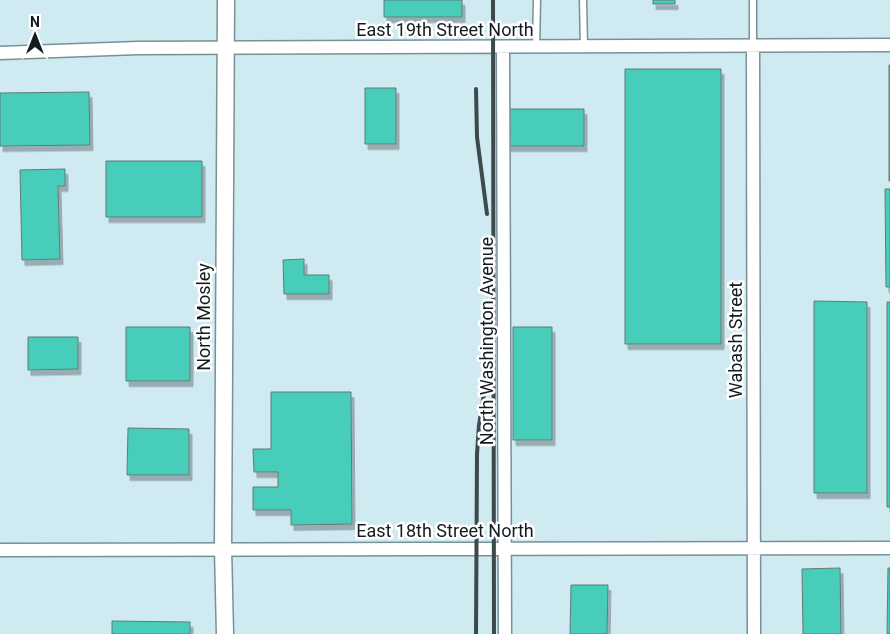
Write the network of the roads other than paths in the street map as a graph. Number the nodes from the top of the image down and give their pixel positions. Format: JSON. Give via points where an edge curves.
{"nodes":[{"id":1,"x":226,"y":0,"type":"edge"},
{"id":2,"x":537,"y":0,"type":"edge"},
{"id":3,"x":583,"y":0,"type":"edge"},
{"id":4,"x":753,"y":0,"type":"edge"},
{"id":5,"x":890,"y":45,"type":"edge"},
{"id":6,"x":584,"y":46,"type":"junction"},
{"id":7,"x":753,"y":46,"type":"junction"},
{"id":8,"x":503,"y":47,"type":"junction"},
{"id":9,"x":536,"y":47,"type":"junction"},
{"id":10,"x":226,"y":48,"type":"junction"},
{"id":11,"x":0,"y":52,"type":"edge"},
{"id":12,"x":223,"y":548,"type":"junction"},
{"id":13,"x":506,"y":548,"type":"junction"},
{"id":14,"x":754,"y":548,"type":"junction"},
{"id":15,"x":890,"y":548,"type":"edge"},
{"id":16,"x":0,"y":550,"type":"edge"},
{"id":17,"x":225,"y":634,"type":"edge"},
{"id":18,"x":505,"y":634,"type":"edge"},
{"id":19,"x":754,"y":634,"type":"edge"}],
"edges":[{"from":1,"to":10,"type":"street","name":"North Mosley"},
{"from":2,"to":9,"type":"lane"},
{"from":3,"to":6,"type":"lane"},
{"from":4,"to":7,"type":"lane"},
{"from":5,"to":7,"type":"street","name":"East 19th Street North"},
{"from":6,"to":7,"type":"street","name":"East 19th Street North"},
{"from":6,"to":9,"type":"street","name":"East 19th Street North"},
{"from":7,"to":14,"type":"street","name":"Wabash Street"},
{"from":8,"to":9,"type":"street","name":"East 19th Street North"},
{"from":8,"to":10,"type":"street","name":"East 19th Street North"},
{"from":8,"to":13,"type":"street","name":"North Washington Avenue"},
{"from":10,"to":11,"type":"street","name":"East 19th Street North"},
{"from":10,"to":12,"type":"street","name":"North Mosley"},
{"from":12,"to":13,"type":"street","name":"East 18th Street North"},
{"from":12,"to":16,"type":"street","name":"East 18th Street North"},
{"from":12,"to":17,"type":"street","name":"North Mosley"},
{"from":13,"to":14,"type":"street","name":"East 18th Street North"},
{"from":13,"to":18,"type":"street","name":"North Washington Avenue"},
{"from":14,"to":15,"type":"street","name":"East 18th Street North"},
{"from":14,"to":19,"type":"street","name":"Wabash Street"}]}
